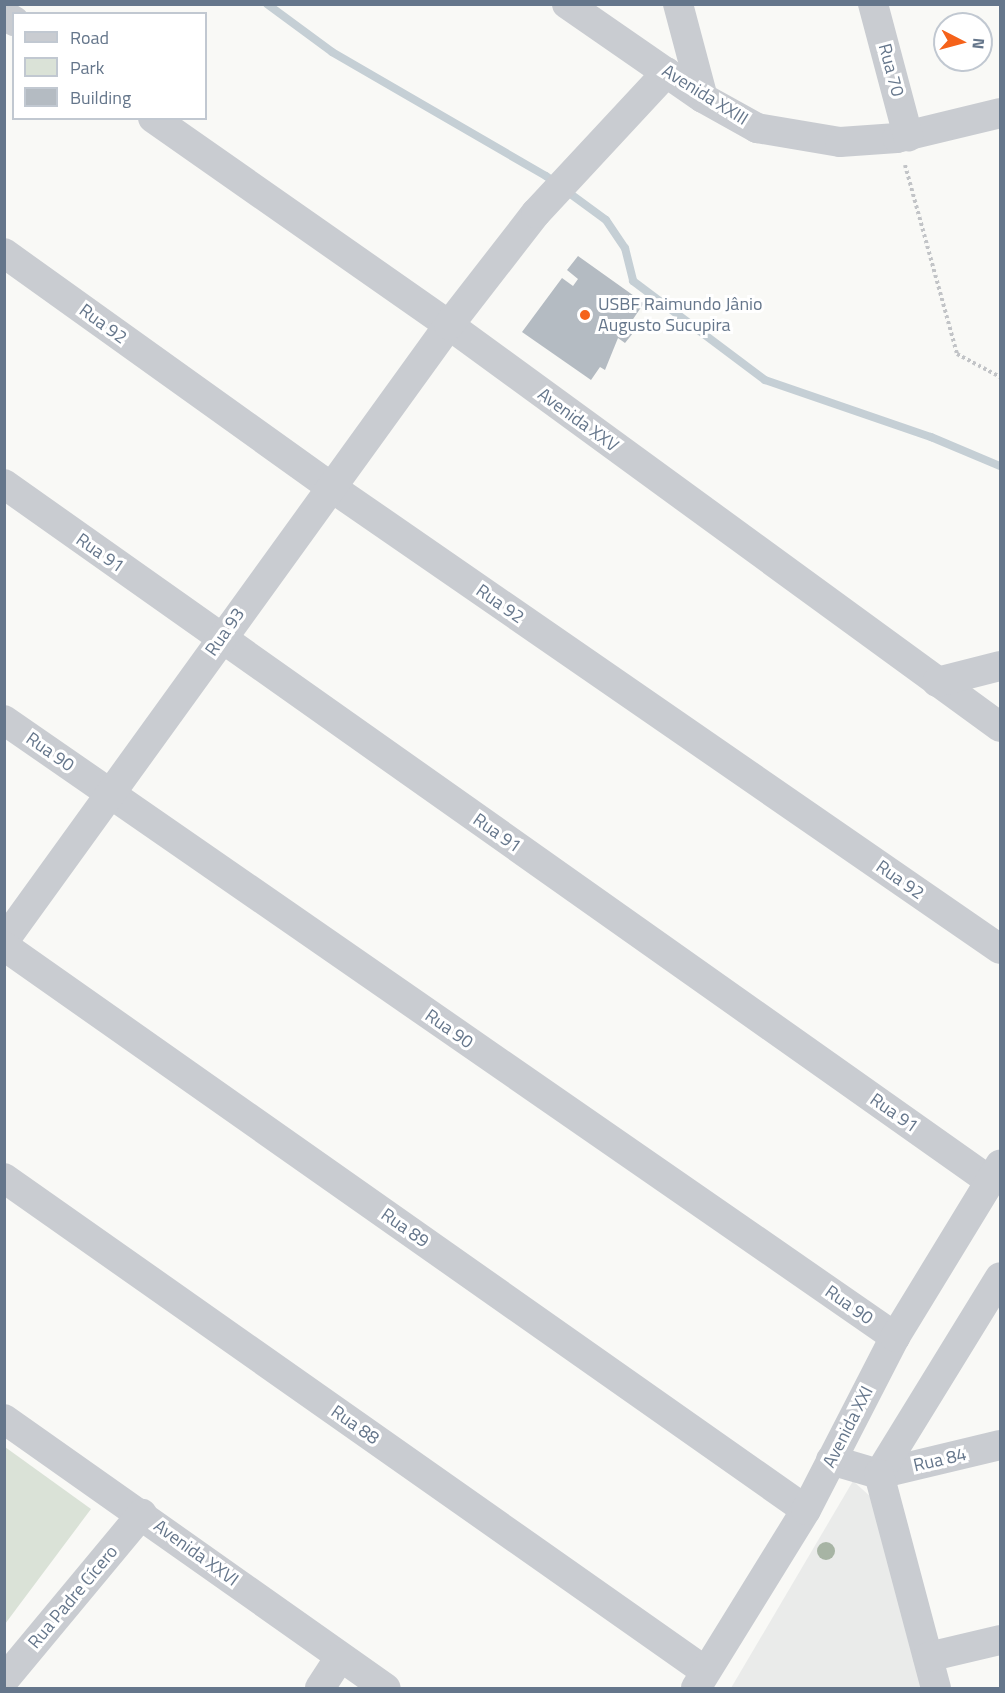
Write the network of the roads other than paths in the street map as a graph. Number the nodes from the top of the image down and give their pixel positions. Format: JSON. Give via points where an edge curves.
{"nodes":[{"id":1,"x":567,"y":4,"type":"edge"},
{"id":2,"x":678,"y":4,"type":"edge"},
{"id":3,"x":873,"y":4,"type":"edge"},
{"id":4,"x":667,"y":72,"type":"junction"},
{"id":5,"x":703,"y":98,"type":"junction"},
{"id":6,"x":1000,"y":113,"type":"edge"},
{"id":7,"x":156,"y":120,"type":"edge"},
{"id":8,"x":903,"y":137,"type":"junction"},
{"id":9,"x":4,"y":253,"type":"edge"},
{"id":10,"x":448,"y":325,"type":"junction"},
{"id":11,"x":4,"y":484,"type":"edge"},
{"id":12,"x":331,"y":487,"type":"junction"},
{"id":13,"x":221,"y":638,"type":"junction"},
{"id":14,"x":1000,"y":666,"type":"edge"},
{"id":15,"x":937,"y":682,"type":"junction"},
{"id":16,"x":4,"y":720,"type":"edge"},
{"id":17,"x":1000,"y":727,"type":"edge"},
{"id":18,"x":112,"y":796,"type":"junction"},
{"id":19,"x":4,"y":944,"type":"edge"},
{"id":20,"x":1000,"y":949,"type":"edge"},
{"id":21,"x":995,"y":1173,"type":"edge"},
{"id":22,"x":4,"y":1178,"type":"edge"},
{"id":23,"x":1000,"y":1277,"type":"edge"},
{"id":24,"x":895,"y":1337,"type":"junction"},
{"id":25,"x":4,"y":1419,"type":"edge"},
{"id":26,"x":1000,"y":1445,"type":"edge"},
{"id":27,"x":831,"y":1460,"type":"junction"},
{"id":28,"x":879,"y":1474,"type":"junction"},
{"id":29,"x":806,"y":1510,"type":"junction"},
{"id":30,"x":142,"y":1514,"type":"junction"},
{"id":31,"x":1000,"y":1640,"type":"edge"},
{"id":32,"x":340,"y":1657,"type":"junction"},
{"id":33,"x":928,"y":1658,"type":"junction"},
{"id":34,"x":4,"y":1680,"type":"edge"},
{"id":35,"x":700,"y":1680,"type":"edge"},
{"id":36,"x":320,"y":1689,"type":"edge"},
{"id":37,"x":386,"y":1689,"type":"edge"},
{"id":38,"x":936,"y":1689,"type":"edge"}],
"edges":[{"from":1,"to":4,"type":"street","name":"Avenida XXIII"},
{"from":2,"to":5,"type":"street"},
{"from":3,"to":8,"type":"street","name":"Rua 70"},
{"from":4,"to":5,"type":"street","name":"Avenida XXIII"},
{"from":4,"to":10,"type":"street","name":"Rua 93","via":[[536,213]]},
{"from":5,"to":8,"type":"street","name":"Avenida XXIII","via":[[758,128],[793,136],[840,141]]},
{"from":6,"to":8,"type":"street","name":"Avenida XXIII"},
{"from":7,"to":10,"type":"street","name":"Avenida XXV"},
{"from":9,"to":12,"type":"street","name":"Rua 92"},
{"from":10,"to":12,"type":"street","name":"Rua 93"},
{"from":10,"to":15,"type":"street","name":"Avenida XXV"},
{"from":11,"to":13,"type":"street","name":"Rua 91"},
{"from":12,"to":13,"type":"street","name":"Rua 93"},
{"from":12,"to":20,"type":"street","name":"Rua 92"},
{"from":13,"to":18,"type":"street","name":"Rua 93"},
{"from":13,"to":21,"type":"street","name":"Rua 91"},
{"from":14,"to":15,"type":"street"},
{"from":15,"to":17,"type":"street","name":"Avenida XXV"},
{"from":16,"to":18,"type":"street","name":"Rua 90"},
{"from":18,"to":19,"type":"street","name":"Rua 93"},
{"from":18,"to":24,"type":"street","name":"Rua 90"},
{"from":19,"to":29,"type":"street","name":"Rua 89"},
{"from":21,"to":24,"type":"street","name":"Avenida XXI"},
{"from":22,"to":35,"type":"street","name":"Rua 88"},
{"from":23,"to":28,"type":"street"},
{"from":24,"to":27,"type":"street","name":"Avenida XXI"},
{"from":25,"to":30,"type":"street","name":"Avenida XXVI"},
{"from":26,"to":28,"type":"street","name":"Rua 84"},
{"from":27,"to":28,"type":"street"},
{"from":27,"to":29,"type":"street","name":"Avenida XXI"},
{"from":28,"to":33,"type":"street"},
{"from":29,"to":35,"type":"street","name":"Avenida XXI"},
{"from":30,"to":32,"type":"street","name":"Avenida XXVI"},
{"from":30,"to":34,"type":"street","name":"Rua Padre Cícero"},
{"from":31,"to":33,"type":"street"},
{"from":32,"to":36,"type":"street"},
{"from":32,"to":37,"type":"street","name":"Avenida XXVI"},
{"from":33,"to":38,"type":"street"}]}
